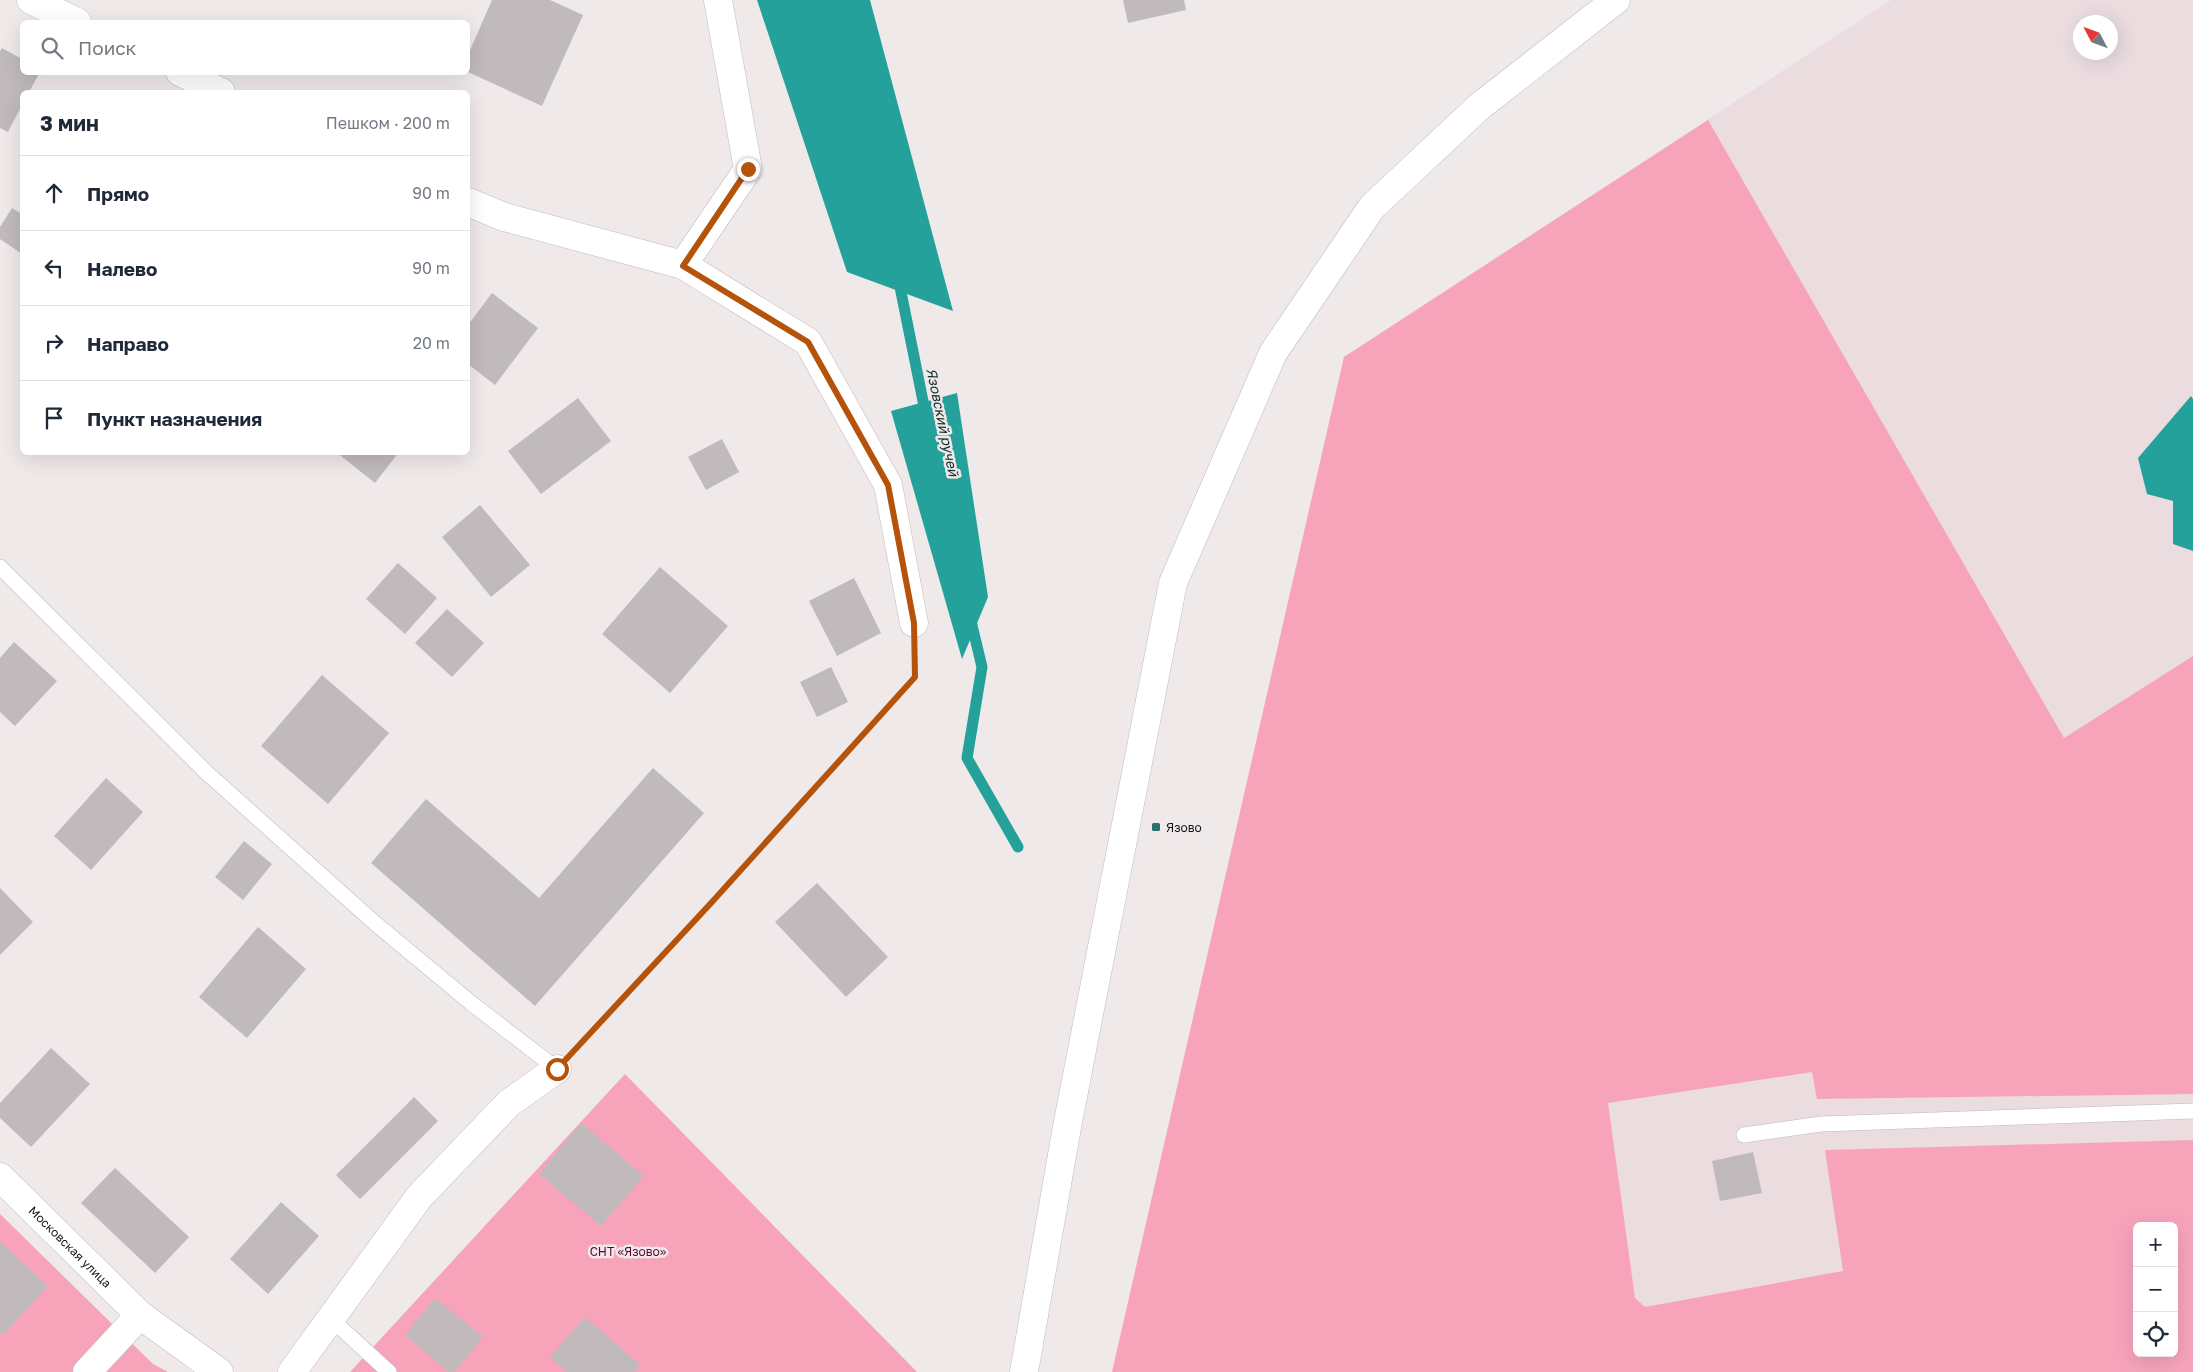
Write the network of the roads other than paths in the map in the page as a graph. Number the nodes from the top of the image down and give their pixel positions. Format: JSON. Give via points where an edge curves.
{"nodes":[{"id":1,"x":31,"y":0,"type":"edge"},
{"id":2,"x":718,"y":0,"type":"edge"},
{"id":3,"x":1616,"y":0,"type":"edge"},
{"id":4,"x":73,"y":20,"type":"edge"},
{"id":5,"x":186,"y":75,"type":"edge"},
{"id":6,"x":217,"y":90,"type":"edge"},
{"id":7,"x":470,"y":203,"type":"edge"},
{"id":8,"x":683,"y":266,"type":"junction"},
{"id":9,"x":0,"y":567,"type":"edge"},
{"id":10,"x":914,"y":623,"type":"road end"},
{"id":11,"x":557,"y":1069,"type":"joint"},
{"id":12,"x":2193,"y":1111,"type":"edge"},
{"id":13,"x":1744,"y":1135,"type":"dead end"},
{"id":14,"x":0,"y":1177,"type":"edge"},
{"id":15,"x":140,"y":1315,"type":"junction"},
{"id":16,"x":331,"y":1319,"type":"junction"},
{"id":17,"x":87,"y":1372,"type":"edge"},
{"id":18,"x":219,"y":1372,"type":"edge"},
{"id":19,"x":292,"y":1372,"type":"edge"},
{"id":20,"x":389,"y":1372,"type":"edge"},
{"id":21,"x":1024,"y":1372,"type":"edge"}],
"edges":[{"from":1,"to":4,"type":"street"},
{"from":2,"to":8,"type":"street","via":[[748,169]]},
{"from":3,"to":21,"type":"street","via":[[1480,106],[1372,207],[1273,353],[1177,574],[1067,1127]]},
{"from":5,"to":6,"type":"street"},
{"from":7,"to":8,"type":"street","via":[[504,217]]},
{"from":8,"to":10,"type":"street","via":[[808,342],[888,485]]},
{"from":9,"to":11,"type":"lane","via":[[207,773],[376,924]]},
{"from":11,"to":16,"type":"street","via":[[509,1103],[419,1197]]},
{"from":12,"to":13,"type":"lane","via":[[1821,1124]]},
{"from":14,"to":15,"type":"street","name":"Московская улица"},
{"from":15,"to":17,"type":"street"},
{"from":15,"to":18,"type":"street","name":"Московская улица"},
{"from":16,"to":19,"type":"street"},
{"from":16,"to":20,"type":"lane"}]}
